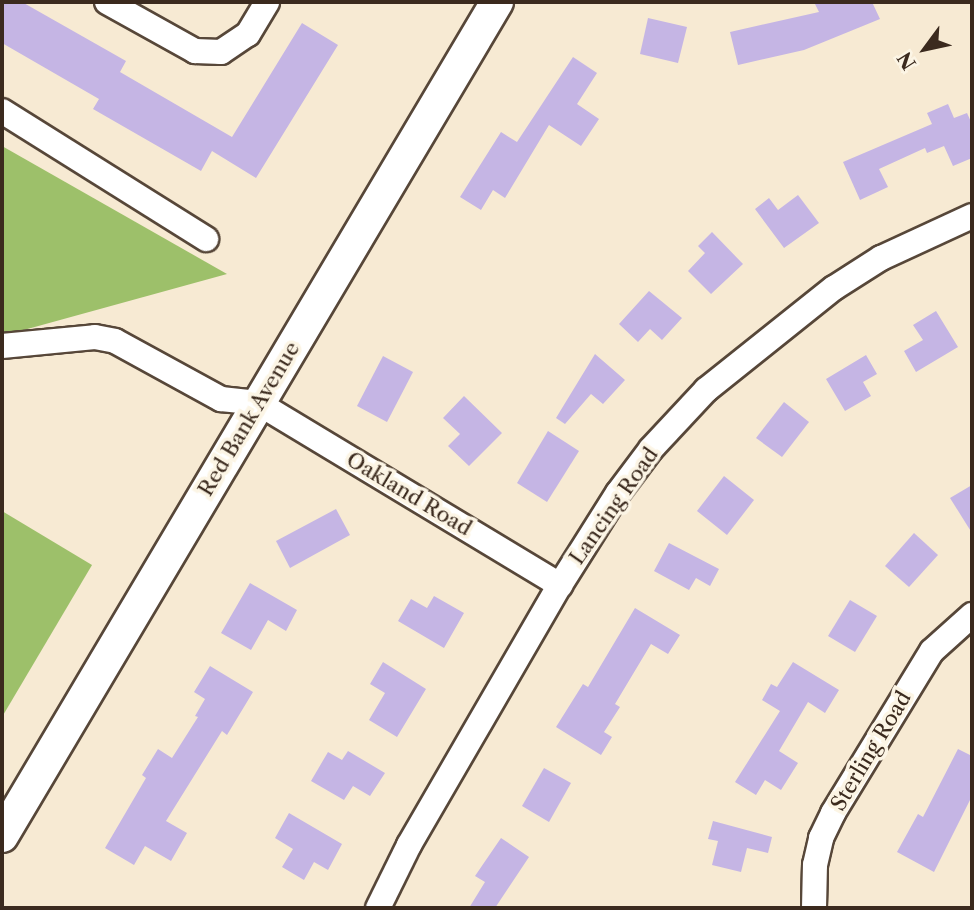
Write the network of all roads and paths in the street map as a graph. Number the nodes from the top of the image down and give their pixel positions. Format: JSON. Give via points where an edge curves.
{"nodes":[{"id":1,"x":107,"y":2,"type":"edge"},
{"id":2,"x":267,"y":2,"type":"edge"},
{"id":3,"x":497,"y":2,"type":"edge"},
{"id":4,"x":2,"y":111,"type":"edge"},
{"id":5,"x":972,"y":216,"type":"edge"},
{"id":6,"x":205,"y":239,"type":"dead end"},
{"id":7,"x":2,"y":346,"type":"edge"},
{"id":8,"x":258,"y":403,"type":"junction"},
{"id":9,"x":560,"y":585,"type":"junction"},
{"id":10,"x":972,"y":615,"type":"edge"},
{"id":11,"x":2,"y":836,"type":"edge"},
{"id":12,"x":378,"y":908,"type":"edge"},
{"id":13,"x":814,"y":908,"type":"edge"}],
"edges":[{"from":1,"to":2,"type":"street","via":[[195,51],[221,52],[248,34]]},
{"from":3,"to":8,"type":"street","name":"Red Bank Avenue"},
{"from":4,"to":6,"type":"street"},
{"from":5,"to":9,"type":"street","name":"Lancing Road","via":[[858,272],[706,390],[633,471]]},
{"from":7,"to":8,"type":"street","via":[[106,338],[221,399]]},
{"from":8,"to":9,"type":"street","name":"Oakland Road"},
{"from":8,"to":11,"type":"street","name":"Red Bank Avenue"},
{"from":9,"to":12,"type":"street","name":"Lancing Road","via":[[409,845]]},
{"from":10,"to":13,"type":"street","name":"Sterling Road","via":[[932,652],[833,813],[815,865]]}]}
